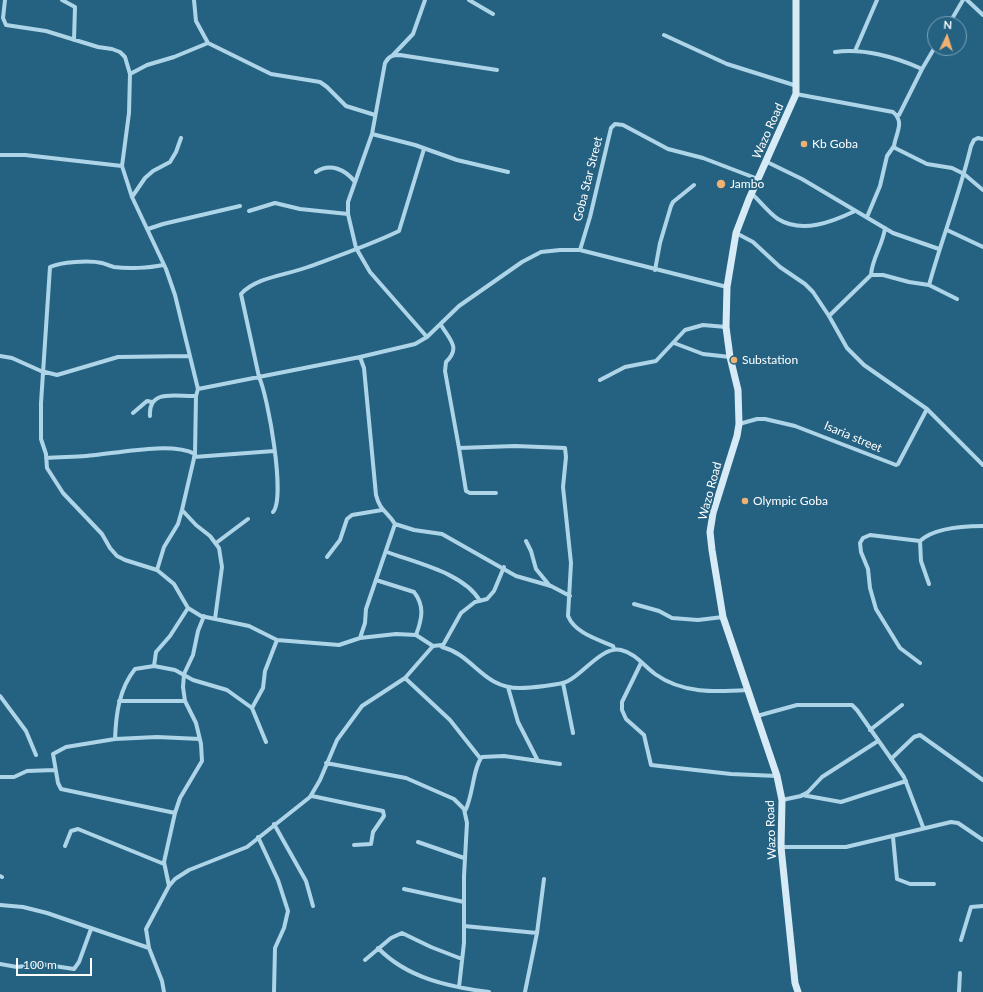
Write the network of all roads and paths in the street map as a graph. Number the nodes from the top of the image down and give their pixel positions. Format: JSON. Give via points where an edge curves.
{"nodes":[{"id":1,"x":5,"y":0,"type":"edge"},
{"id":2,"x":62,"y":0,"type":"edge"},
{"id":3,"x":194,"y":0,"type":"edge"},
{"id":4,"x":426,"y":0,"type":"edge"},
{"id":5,"x":469,"y":0,"type":"edge"},
{"id":6,"x":796,"y":0,"type":"edge"},
{"id":7,"x":877,"y":0,"type":"edge"},
{"id":8,"x":963,"y":0,"type":"edge"},
{"id":9,"x":967,"y":0,"type":"edge"},
{"id":10,"x":493,"y":14,"type":"dead end"},
{"id":11,"x":983,"y":15,"type":"edge"},
{"id":12,"x":954,"y":16,"type":"edge"},
{"id":13,"x":664,"y":35,"type":"dead end"},
{"id":14,"x":74,"y":40,"type":"junction"},
{"id":15,"x":208,"y":42,"type":"junction"},
{"id":16,"x":855,"y":51,"type":"junction"},
{"id":17,"x":835,"y":52,"type":"dead end"},
{"id":18,"x":393,"y":55,"type":"junction"},
{"id":19,"x":930,"y":56,"type":"edge"},
{"id":20,"x":922,"y":69,"type":"junction"},
{"id":21,"x":497,"y":70,"type":"dead end"},
{"id":22,"x":130,"y":74,"type":"junction"},
{"id":23,"x":798,"y":86,"type":"junction"},
{"id":24,"x":796,"y":94,"type":"junction"},
{"id":25,"x":375,"y":115,"type":"junction"},
{"id":26,"x":896,"y":115,"type":"junction"},
{"id":27,"x":372,"y":134,"type":"junction"},
{"id":28,"x":181,"y":138,"type":"dead end"},
{"id":29,"x":983,"y":139,"type":"edge"},
{"id":30,"x":894,"y":146,"type":"junction"},
{"id":31,"x":424,"y":149,"type":"junction"},
{"id":32,"x":0,"y":155,"type":"edge"},
{"id":33,"x":767,"y":162,"type":"junction"},
{"id":34,"x":122,"y":166,"type":"junction"},
{"id":35,"x":316,"y":172,"type":"dead end"},
{"id":36,"x":508,"y":172,"type":"dead end"},
{"id":37,"x":964,"y":174,"type":"junction"},
{"id":38,"x":758,"y":178,"type":"junction"},
{"id":39,"x":355,"y":182,"type":"junction"},
{"id":40,"x":694,"y":185,"type":"dead end"},
{"id":41,"x":983,"y":190,"type":"edge"},
{"id":42,"x":751,"y":193,"type":"junction"},
{"id":43,"x":132,"y":197,"type":"junction"},
{"id":44,"x":240,"y":206,"type":"dead end"},
{"id":45,"x":249,"y":211,"type":"dead end"},
{"id":46,"x":855,"y":211,"type":"junction"},
{"id":47,"x":348,"y":214,"type":"junction"},
{"id":48,"x":867,"y":217,"type":"junction"},
{"id":49,"x":885,"y":228,"type":"junction"},
{"id":50,"x":148,"y":229,"type":"junction"},
{"id":51,"x":948,"y":230,"type":"junction"},
{"id":52,"x":736,"y":233,"type":"junction"},
{"id":53,"x":983,"y":247,"type":"edge"},
{"id":54,"x":356,"y":248,"type":"junction"},
{"id":55,"x":939,"y":249,"type":"junction"},
{"id":56,"x":580,"y":250,"type":"junction"},
{"id":57,"x":163,"y":264,"type":"junction"},
{"id":58,"x":655,"y":270,"type":"junction"},
{"id":59,"x":871,"y":275,"type":"junction"},
{"id":60,"x":929,"y":285,"type":"junction"},
{"id":61,"x":727,"y":287,"type":"junction"},
{"id":62,"x":957,"y":299,"type":"dead end"},
{"id":63,"x":829,"y":316,"type":"junction"},
{"id":64,"x":441,"y":325,"type":"junction"},
{"id":65,"x":726,"y":327,"type":"junction"},
{"id":66,"x":428,"y":337,"type":"junction"},
{"id":67,"x":674,"y":343,"type":"junction"},
{"id":68,"x":0,"y":356,"type":"edge"},
{"id":69,"x":189,"y":356,"type":"junction"},
{"id":70,"x":730,"y":357,"type":"junction"},
{"id":71,"x":360,"y":358,"type":"junction"},
{"id":72,"x":44,"y":372,"type":"junction"},
{"id":73,"x":259,"y":377,"type":"junction"},
{"id":74,"x":600,"y":380,"type":"dead end"},
{"id":75,"x":198,"y":389,"type":"junction"},
{"id":76,"x":196,"y":396,"type":"junction"},
{"id":77,"x":152,"y":402,"type":"junction"},
{"id":78,"x":927,"y":409,"type":"junction"},
{"id":79,"x":133,"y":413,"type":"dead end"},
{"id":80,"x":150,"y":416,"type":"dead end"},
{"id":81,"x":739,"y":424,"type":"junction"},
{"id":82,"x":458,"y":448,"type":"junction"},
{"id":83,"x":274,"y":451,"type":"junction"},
{"id":84,"x":194,"y":456,"type":"junction"},
{"id":85,"x":46,"y":458,"type":"junction"},
{"id":86,"x":983,"y":465,"type":"edge"},
{"id":87,"x":496,"y":493,"type":"dead end"},
{"id":88,"x":182,"y":510,"type":"junction"},
{"id":89,"x":382,"y":510,"type":"junction"},
{"id":90,"x":273,"y":512,"type":"dead end"},
{"id":91,"x":248,"y":519,"type":"dead end"},
{"id":92,"x":395,"y":524,"type":"junction"},
{"id":93,"x":983,"y":526,"type":"edge"},
{"id":94,"x":526,"y":541,"type":"dead end"},
{"id":95,"x":920,"y":541,"type":"junction"},
{"id":96,"x":216,"y":543,"type":"junction"},
{"id":97,"x":387,"y":552,"type":"junction"},
{"id":98,"x":328,"y":557,"type":"dead end"},
{"id":99,"x":504,"y":567,"type":"junction"},
{"id":100,"x":157,"y":570,"type":"junction"},
{"id":101,"x":376,"y":580,"type":"junction"},
{"id":102,"x":929,"y":584,"type":"dead end"},
{"id":103,"x":551,"y":586,"type":"junction"},
{"id":104,"x":570,"y":596,"type":"junction"},
{"id":105,"x":480,"y":601,"type":"junction"},
{"id":106,"x":634,"y":604,"type":"dead end"},
{"id":107,"x":188,"y":608,"type":"junction"},
{"id":108,"x":204,"y":616,"type":"junction"},
{"id":109,"x":723,"y":617,"type":"junction"},
{"id":110,"x":215,"y":619,"type":"junction"},
{"id":111,"x":416,"y":635,"type":"junction"},
{"id":112,"x":360,"y":638,"type":"junction"},
{"id":113,"x":277,"y":640,"type":"junction"},
{"id":114,"x":433,"y":646,"type":"junction"},
{"id":115,"x":442,"y":647,"type":"junction"},
{"id":116,"x":614,"y":649,"type":"junction"},
{"id":117,"x":641,"y":663,"type":"junction"},
{"id":118,"x":920,"y":663,"type":"dead end"},
{"id":119,"x":154,"y":666,"type":"junction"},
{"id":120,"x":184,"y":674,"type":"junction"},
{"id":121,"x":405,"y":678,"type":"junction"},
{"id":122,"x":563,"y":683,"type":"junction"},
{"id":123,"x":508,"y":687,"type":"junction"},
{"id":124,"x":748,"y":690,"type":"junction"},
{"id":125,"x":2,"y":697,"type":"edge"},
{"id":126,"x":119,"y":701,"type":"junction"},
{"id":127,"x":185,"y":701,"type":"junction"},
{"id":128,"x":0,"y":704,"type":"edge"},
{"id":129,"x":902,"y":705,"type":"dead end"},
{"id":130,"x":252,"y":708,"type":"junction"},
{"id":131,"x":757,"y":716,"type":"junction"},
{"id":132,"x":870,"y":730,"type":"junction"},
{"id":133,"x":573,"y":733,"type":"dead end"},
{"id":134,"x":115,"y":739,"type":"junction"},
{"id":135,"x":200,"y":739,"type":"junction"},
{"id":136,"x":878,"y":741,"type":"junction"},
{"id":137,"x":266,"y":742,"type":"dead end"},
{"id":138,"x":36,"y":755,"type":"dead end"},
{"id":139,"x":480,"y":758,"type":"junction"},
{"id":140,"x":890,"y":759,"type":"junction"},
{"id":141,"x":538,"y":761,"type":"junction"},
{"id":142,"x":326,"y":763,"type":"junction"},
{"id":143,"x":560,"y":764,"type":"dead end"},
{"id":144,"x":55,"y":770,"type":"junction"},
{"id":145,"x":777,"y":776,"type":"junction"},
{"id":146,"x":0,"y":778,"type":"edge"},
{"id":147,"x":983,"y":780,"type":"edge"},
{"id":148,"x":906,"y":782,"type":"junction"},
{"id":149,"x":802,"y":795,"type":"junction"},
{"id":150,"x":312,"y":796,"type":"junction"},
{"id":151,"x":782,"y":800,"type":"junction"},
{"id":152,"x":465,"y":811,"type":"junction"},
{"id":153,"x":175,"y":813,"type":"junction"},
{"id":154,"x":274,"y":824,"type":"junction"},
{"id":155,"x":923,"y":828,"type":"junction"},
{"id":156,"x":258,"y":837,"type":"junction"},
{"id":157,"x":893,"y":837,"type":"junction"},
{"id":158,"x":983,"y":840,"type":"edge"},
{"id":159,"x":418,"y":842,"type":"dead end"},
{"id":160,"x":354,"y":845,"type":"dead end"},
{"id":161,"x":65,"y":846,"type":"dead end"},
{"id":162,"x":781,"y":847,"type":"junction"},
{"id":163,"x":464,"y":858,"type":"junction"},
{"id":164,"x":164,"y":864,"type":"junction"},
{"id":165,"x":544,"y":879,"type":"dead end"},
{"id":166,"x":934,"y":884,"type":"dead end"},
{"id":167,"x":169,"y":886,"type":"junction"},
{"id":168,"x":404,"y":889,"type":"dead end"},
{"id":169,"x":464,"y":902,"type":"junction"},
{"id":170,"x":0,"y":905,"type":"edge"},
{"id":171,"x":313,"y":906,"type":"dead end"},
{"id":172,"x":983,"y":906,"type":"edge"},
{"id":173,"x":464,"y":926,"type":"junction"},
{"id":174,"x":91,"y":929,"type":"junction"},
{"id":175,"x":537,"y":933,"type":"junction"},
{"id":176,"x":961,"y":940,"type":"dead end"},
{"id":177,"x":149,"y":948,"type":"junction"},
{"id":178,"x":378,"y":948,"type":"junction"},
{"id":179,"x":462,"y":959,"type":"junction"},
{"id":180,"x":365,"y":960,"type":"dead end"},
{"id":181,"x":0,"y":964,"type":"edge"},
{"id":182,"x":960,"y":972,"type":"dead end"},
{"id":183,"x":460,"y":987,"type":"junction"},
{"id":184,"x":164,"y":992,"type":"edge"},
{"id":185,"x":274,"y":992,"type":"edge"},
{"id":186,"x":489,"y":992,"type":"edge"},
{"id":187,"x":525,"y":992,"type":"edge"},
{"id":188,"x":798,"y":992,"type":"edge"},
{"id":189,"x":959,"y":992,"type":"edge"}],
"edges":[{"from":1,"to":14,"type":"street","via":[[3,18],[6,25],[46,31]]},
{"from":2,"to":14,"type":"street","via":[[75,7]]},
{"from":3,"to":15,"type":"street","via":[[196,21]]},
{"from":4,"to":18,"type":"street","via":[[413,34]]},
{"from":5,"to":10,"type":"street"},
{"from":6,"to":23,"type":"main road","name":"Wazo Road"},
{"from":7,"to":16,"type":"street"},
{"from":8,"to":12,"type":"street"},
{"from":9,"to":11,"type":"street"},
{"from":13,"to":23,"type":"street","via":[[727,64]]},
{"from":14,"to":22,"type":"street","via":[[120,52],[126,57]]},
{"from":15,"to":22,"type":"street"},
{"from":15,"to":25,"type":"street","via":[[271,74],[320,82],[346,106]]},
{"from":16,"to":17,"type":"street"},
{"from":16,"to":20,"type":"street","via":[[904,61]]},
{"from":18,"to":21,"type":"street"},
{"from":18,"to":25,"type":"street","via":[[386,63]]},
{"from":19,"to":20,"type":"street"},
{"from":20,"to":26,"type":"street"},
{"from":22,"to":34,"type":"street","via":[[129,113]]},
{"from":23,"to":24,"type":"main road","name":"Wazo Road"},
{"from":24,"to":26,"type":"street","via":[[889,110]]},
{"from":24,"to":33,"type":"main road","name":"Wazo Road"},
{"from":25,"to":27,"type":"street"},
{"from":26,"to":30,"type":"street","via":[[899,128]]},
{"from":27,"to":31,"type":"street"},
{"from":27,"to":39,"type":"street"},
{"from":28,"to":43,"type":"street","via":[[170,162],[145,178]]},
{"from":29,"to":37,"type":"street","via":[[974,140]]},
{"from":30,"to":37,"type":"street","via":[[927,164],[952,168]]},
{"from":30,"to":48,"type":"street","via":[[887,156],[880,186]]},
{"from":31,"to":36,"type":"street"},
{"from":31,"to":54,"type":"street","via":[[399,231]]},
{"from":32,"to":34,"type":"street","via":[[25,155]]},
{"from":33,"to":38,"type":"main road","name":"Wazo Road"},
{"from":33,"to":46,"type":"street","via":[[802,179]]},
{"from":34,"to":43,"type":"street"},
{"from":35,"to":39,"type":"street","via":[[327,167],[343,170],[349,173]]},
{"from":37,"to":41,"type":"street"},
{"from":37,"to":51,"type":"street"},
{"from":38,"to":42,"type":"main road","name":"Wazo Road"},
{"from":38,"to":56,"type":"street","name":"Goba Star Street","via":[[703,158],[668,149],[623,125],[615,124],[611,128]]},
{"from":39,"to":47,"type":"street","via":[[348,202]]},
{"from":40,"to":58,"type":"street","via":[[671,206]]},
{"from":42,"to":46,"type":"street","via":[[778,219],[789,224],[823,224]]},
{"from":42,"to":52,"type":"main road","name":"Wazo Road"},
{"from":43,"to":50,"type":"street"},
{"from":44,"to":50,"type":"street"},
{"from":45,"to":47,"type":"street","via":[[275,203],[300,209]]},
{"from":46,"to":48,"type":"street"},
{"from":47,"to":54,"type":"street"},
{"from":48,"to":49,"type":"street"},
{"from":49,"to":55,"type":"street","via":[[893,234]]},
{"from":49,"to":59,"type":"street","via":[[882,243],[872,262]]},
{"from":50,"to":57,"type":"street"},
{"from":51,"to":53,"type":"street"},
{"from":51,"to":55,"type":"street"},
{"from":52,"to":61,"type":"main road","name":"Wazo Road"},
{"from":52,"to":63,"type":"street","via":[[753,242],[780,267],[805,284]]},
{"from":54,"to":66,"type":"street","via":[[378,283]]},
{"from":54,"to":73,"type":"street","via":[[255,284],[241,294]]},
{"from":55,"to":60,"type":"street"},
{"from":56,"to":58,"type":"street"},
{"from":56,"to":64,"type":"street","via":[[541,252],[522,262],[459,306]]},
{"from":57,"to":69,"type":"street","via":[[175,295]]},
{"from":57,"to":72,"type":"street","via":[[113,267],[101,262],[61,263],[50,267]]},
{"from":58,"to":61,"type":"street"},
{"from":59,"to":60,"type":"street","via":[[883,275]]},
{"from":59,"to":63,"type":"street"},
{"from":60,"to":62,"type":"street"},
{"from":61,"to":65,"type":"main road","name":"Wazo Road"},
{"from":63,"to":78,"type":"street","via":[[847,348],[864,365]]},
{"from":64,"to":66,"type":"street"},
{"from":64,"to":82,"type":"street","via":[[454,351],[446,362],[445,371]]},
{"from":65,"to":67,"type":"street","via":[[703,325],[685,330]]},
{"from":65,"to":70,"type":"main road","name":"Wazo Road"},
{"from":66,"to":71,"type":"street","via":[[415,344]]},
{"from":67,"to":70,"type":"street","via":[[703,354]]},
{"from":67,"to":74,"type":"street","via":[[656,361],[625,367]]},
{"from":68,"to":72,"type":"street","via":[[12,358]]},
{"from":69,"to":72,"type":"street","via":[[118,357],[63,374]]},
{"from":69,"to":75,"type":"street"},
{"from":70,"to":81,"type":"main road","name":"Wazo Road","via":[[738,390]]},
{"from":71,"to":73,"type":"street"},
{"from":71,"to":89,"type":"street","via":[[364,368],[376,495]]},
{"from":72,"to":85,"type":"street","via":[[41,439]]},
{"from":73,"to":75,"type":"street"},
{"from":73,"to":83,"type":"street","via":[[264,388]]},
{"from":75,"to":76,"type":"street"},
{"from":76,"to":77,"type":"street","via":[[162,396]]},
{"from":76,"to":84,"type":"street"},
{"from":77,"to":79,"type":"street","via":[[147,401]]},
{"from":77,"to":80,"type":"street"},
{"from":78,"to":81,"type":"street","name":"Isaria street","via":[[896,465],[795,426],[765,419]]},
{"from":78,"to":86,"type":"street"},
{"from":81,"to":109,"type":"main road","name":"Wazo Road","via":[[713,513],[710,532]]},
{"from":82,"to":87,"type":"street","via":[[466,491]]},
{"from":82,"to":104,"type":"street","via":[[565,448],[563,487],[571,563]]},
{"from":83,"to":84,"type":"street"},
{"from":83,"to":90,"type":"street","via":[[278,500],[277,508]]},
{"from":84,"to":85,"type":"street","via":[[185,450],[143,449]]},
{"from":84,"to":88,"type":"street"},
{"from":85,"to":100,"type":"street","via":[[47,468],[59,488],[102,534],[117,556]]},
{"from":88,"to":96,"type":"street"},
{"from":88,"to":100,"type":"street","via":[[178,524],[164,547]]},
{"from":89,"to":92,"type":"street","via":[[390,515]]},
{"from":89,"to":98,"type":"street","via":[[352,515],[347,519],[340,540]]},
{"from":91,"to":96,"type":"street"},
{"from":92,"to":97,"type":"street"},
{"from":92,"to":99,"type":"street","via":[[442,534]]},
{"from":93,"to":95,"type":"street","via":[[944,531],[928,535]]},
{"from":94,"to":103,"type":"street","via":[[536,569]]},
{"from":95,"to":102,"type":"street","via":[[921,561]]},
{"from":95,"to":118,"type":"street","via":[[870,535],[863,538],[860,543],[876,609],[900,648]]},
{"from":96,"to":110,"type":"street","via":[[222,567]]},
{"from":97,"to":101,"type":"street"},
{"from":97,"to":105,"type":"street","via":[[443,572],[472,589]]},
{"from":99,"to":103,"type":"street","via":[[523,578]]},
{"from":99,"to":105,"type":"street","via":[[494,591],[488,599]]},
{"from":100,"to":107,"type":"street","via":[[174,584]]},
{"from":101,"to":111,"type":"street","via":[[414,592],[418,597],[422,605],[422,620]]},
{"from":101,"to":112,"type":"street"},
{"from":103,"to":104,"type":"street"},
{"from":104,"to":116,"type":"street","via":[[568,616],[571,623],[583,633]]},
{"from":105,"to":115,"type":"street","via":[[461,613]]},
{"from":106,"to":109,"type":"street","via":[[659,611],[672,618],[698,620]]},
{"from":107,"to":108,"type":"street"},
{"from":107,"to":119,"type":"street","via":[[156,652]]},
{"from":108,"to":110,"type":"street"},
{"from":108,"to":120,"type":"street","via":[[193,655]]},
{"from":109,"to":124,"type":"main road","name":"Wazo Road"},
{"from":110,"to":113,"type":"street","via":[[249,626]]},
{"from":111,"to":112,"type":"street","via":[[396,634]]},
{"from":111,"to":114,"type":"street"},
{"from":112,"to":113,"type":"street","via":[[339,645]]},
{"from":113,"to":130,"type":"street","via":[[265,671],[263,688]]},
{"from":114,"to":115,"type":"street"},
{"from":114,"to":121,"type":"street"},
{"from":115,"to":123,"type":"street","via":[[453,650],[491,681]]},
{"from":116,"to":117,"type":"street","via":[[626,651]]},
{"from":116,"to":122,"type":"street"},
{"from":117,"to":124,"type":"street","via":[[664,681],[682,688],[723,692]]},
{"from":117,"to":145,"type":"street","via":[[622,702],[622,710],[626,719],[644,735],[651,765],[731,774]]},
{"from":119,"to":120,"type":"street"},
{"from":119,"to":126,"type":"street","via":[[135,669]]},
{"from":120,"to":127,"type":"street"},
{"from":120,"to":130,"type":"street","via":[[194,680],[227,690]]},
{"from":121,"to":139,"type":"street","via":[[450,720]]},
{"from":121,"to":142,"type":"street","via":[[356,711]]},
{"from":122,"to":123,"type":"street"},
{"from":122,"to":133,"type":"street"},
{"from":123,"to":141,"type":"street","via":[[518,722]]},
{"from":124,"to":131,"type":"main road","name":"Wazo Road"},
{"from":125,"to":128,"type":"street"},
{"from":125,"to":138,"type":"street","via":[[26,731]]},
{"from":126,"to":127,"type":"street"},
{"from":126,"to":134,"type":"street"},
{"from":127,"to":135,"type":"street","via":[[196,723]]},
{"from":129,"to":132,"type":"street"},
{"from":130,"to":137,"type":"street"},
{"from":131,"to":132,"type":"street","via":[[797,705],[840,704],[852,706],[857,710]]},
{"from":131,"to":145,"type":"main road","name":"Wazo Road"},
{"from":132,"to":136,"type":"street"},
{"from":134,"to":135,"type":"street"},
{"from":134,"to":144,"type":"street","via":[[58,750],[53,754]]},
{"from":135,"to":153,"type":"street","via":[[201,763],[180,798]]},
{"from":136,"to":140,"type":"street"},
{"from":136,"to":149,"type":"street","via":[[822,776],[812,789]]},
{"from":139,"to":141,"type":"street","via":[[504,756]]},
{"from":139,"to":152,"type":"street","via":[[470,803]]},
{"from":140,"to":147,"type":"street","via":[[917,735]]},
{"from":140,"to":148,"type":"street"},
{"from":141,"to":143,"type":"street"},
{"from":142,"to":150,"type":"street"},
{"from":142,"to":152,"type":"street","via":[[406,778],[454,799]]},
{"from":144,"to":146,"type":"street","via":[[27,771],[14,778]]},
{"from":144,"to":153,"type":"street","via":[[61,789]]},
{"from":145,"to":151,"type":"main road","name":"Wazo Road"},
{"from":148,"to":149,"type":"street","via":[[841,802]]},
{"from":148,"to":155,"type":"street"},
{"from":149,"to":151,"type":"street"},
{"from":150,"to":154,"type":"street"},
{"from":150,"to":160,"type":"street","via":[[383,811],[384,816],[373,832],[371,844]]},
{"from":151,"to":162,"type":"main road","name":"Wazo Road"},
{"from":152,"to":163,"type":"street","via":[[467,823]]},
{"from":153,"to":164,"type":"street"},
{"from":154,"to":156,"type":"street"},
{"from":154,"to":171,"type":"street","via":[[306,881]]},
{"from":155,"to":157,"type":"street"},
{"from":155,"to":158,"type":"street","via":[[946,822],[958,823]]},
{"from":156,"to":167,"type":"street","via":[[247,847],[233,854],[189,870]]},
{"from":156,"to":185,"type":"street","via":[[278,880],[288,911],[275,948]]},
{"from":157,"to":162,"type":"street","via":[[846,848]]},
{"from":157,"to":166,"type":"street","via":[[897,879],[910,884]]},
{"from":159,"to":163,"type":"street"},
{"from":161,"to":164,"type":"street","via":[[71,831],[78,829]]},
{"from":162,"to":188,"type":"main road","name":"Wazo Road"},
{"from":163,"to":169,"type":"street"},
{"from":164,"to":167,"type":"street"},
{"from":165,"to":175,"type":"street"},
{"from":167,"to":177,"type":"street","via":[[146,926]]},
{"from":168,"to":169,"type":"street"},
{"from":169,"to":173,"type":"street"},
{"from":170,"to":174,"type":"street","via":[[35,909]]},
{"from":172,"to":176,"type":"street","via":[[971,907]]},
{"from":173,"to":175,"type":"street"},
{"from":173,"to":179,"type":"street"},
{"from":174,"to":177,"type":"street"},
{"from":174,"to":181,"type":"street","via":[[74,969],[41,964],[17,967]]},
{"from":175,"to":187,"type":"street"},
{"from":177,"to":184,"type":"street"},
{"from":178,"to":179,"type":"street","via":[[402,933]]},
{"from":178,"to":180,"type":"street"},
{"from":178,"to":183,"type":"street","via":[[399,966],[414,974]]},
{"from":179,"to":183,"type":"street"},
{"from":182,"to":189,"type":"street"},
{"from":183,"to":186,"type":"street"}]}
